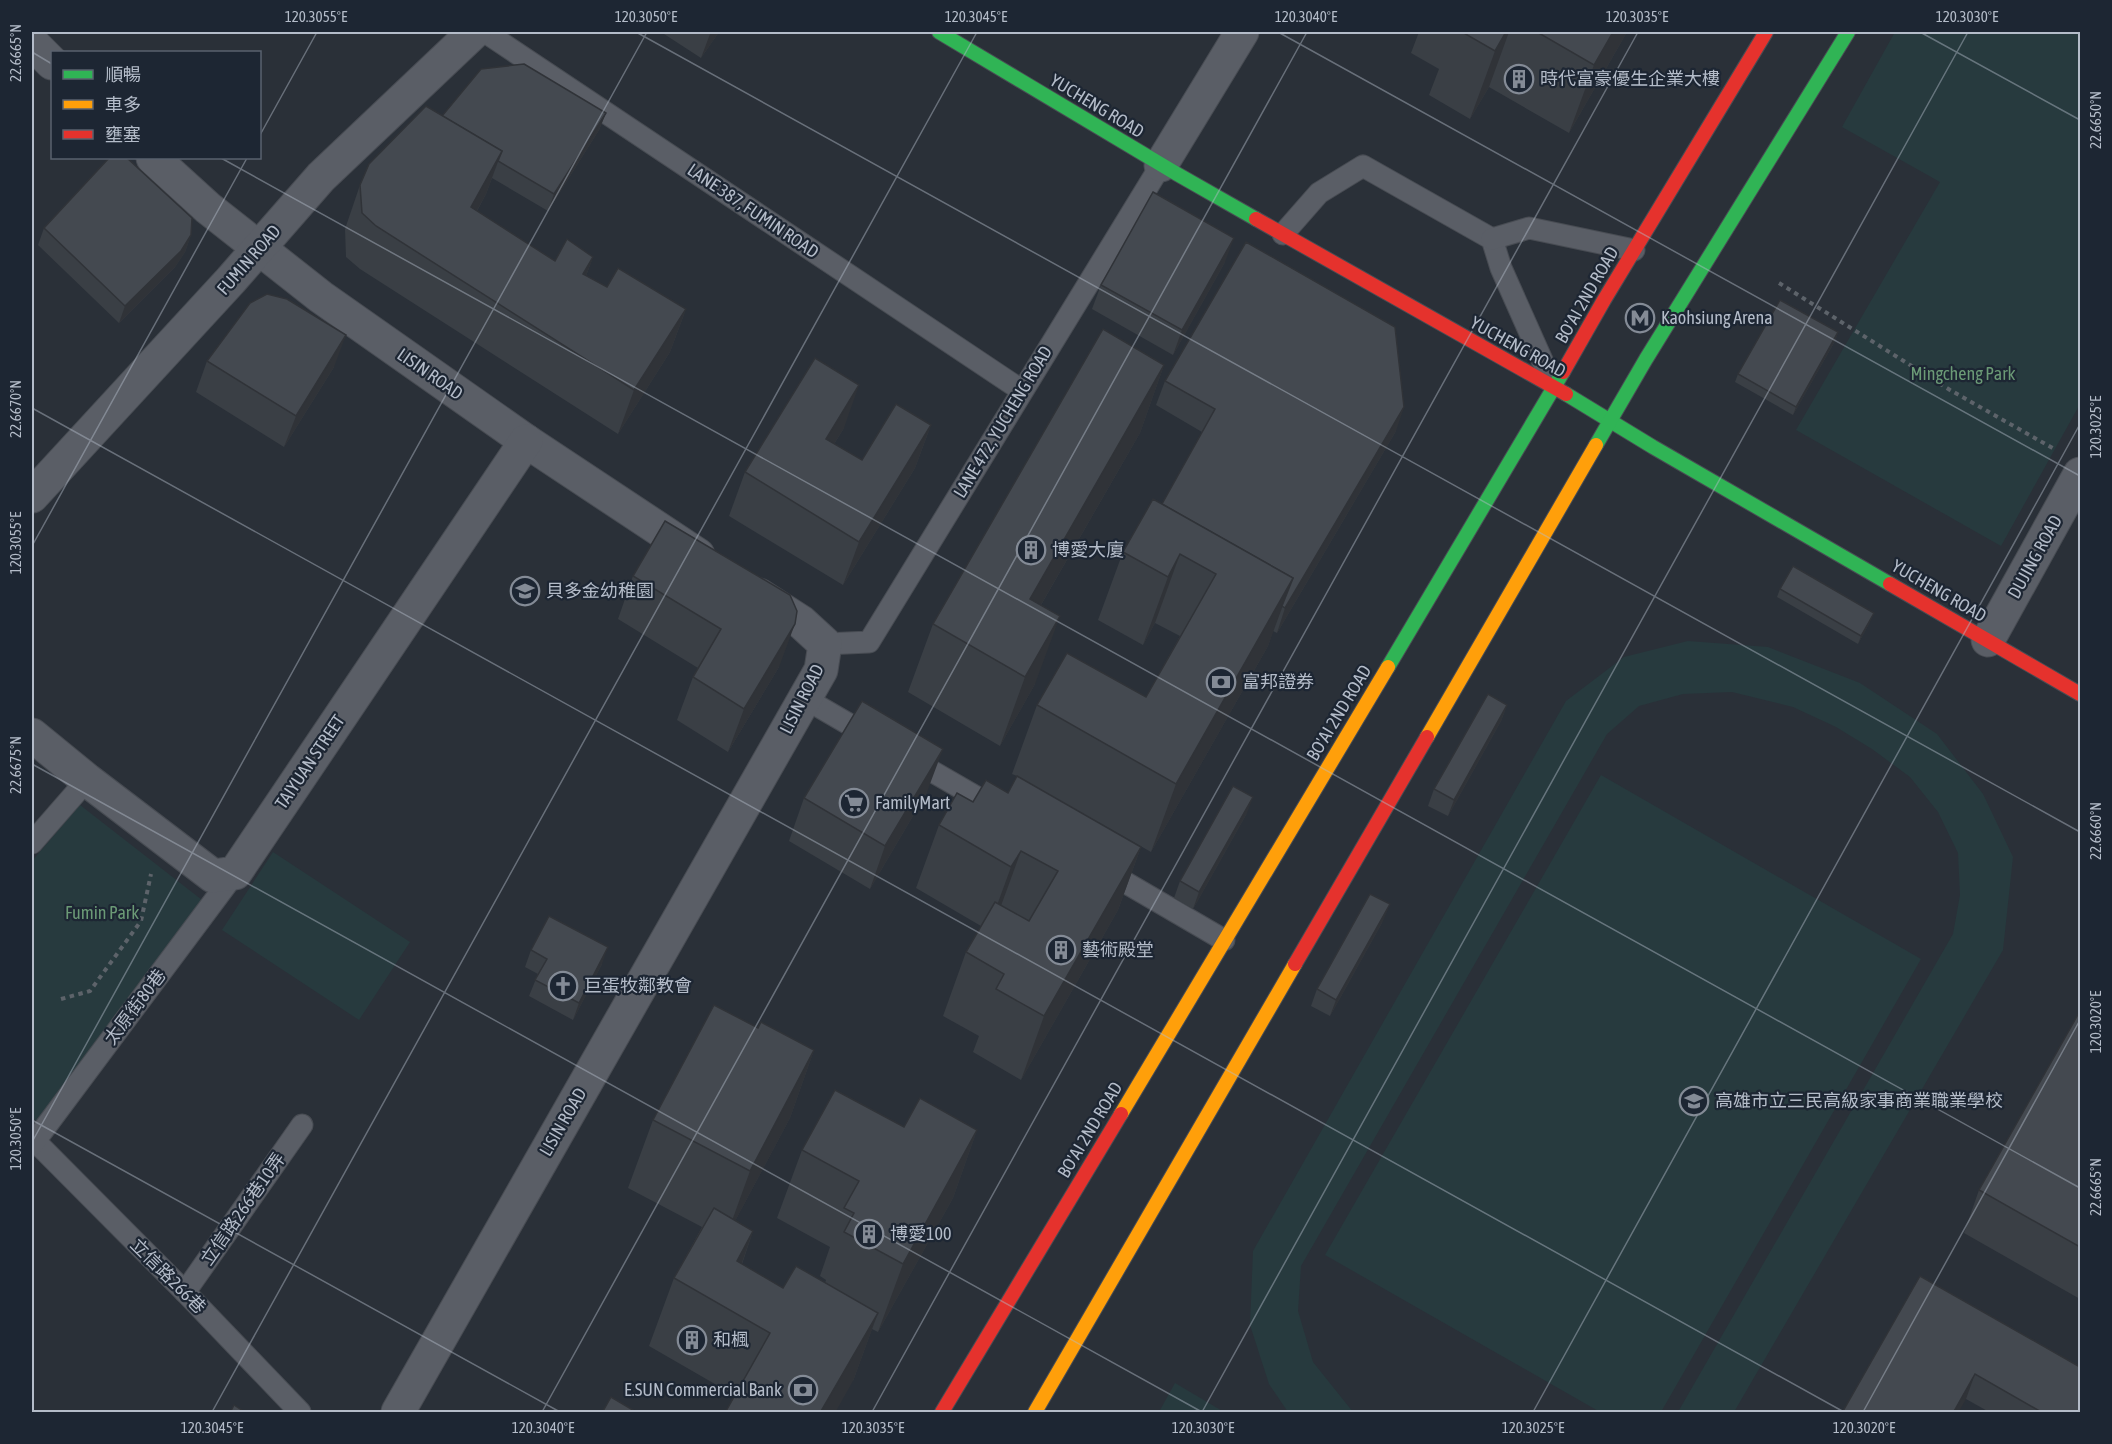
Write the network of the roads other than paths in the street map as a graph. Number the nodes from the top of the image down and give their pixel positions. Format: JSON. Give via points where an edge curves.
{"nodes":[{"id":1,"x":474,"y":32,"type":"edge"},
{"id":2,"x":485,"y":32,"type":"edge"},
{"id":3,"x":939,"y":32,"type":"edge"},
{"id":4,"x":1242,"y":32,"type":"edge"},
{"id":5,"x":1766,"y":32,"type":"edge"},
{"id":6,"x":1848,"y":32,"type":"edge"},
{"id":7,"x":154,"y":159,"type":"edge"},
{"id":8,"x":1161,"y":165,"type":"junction"},
{"id":9,"x":1283,"y":234,"type":"junction"},
{"id":10,"x":1492,"y":239,"type":"junction"},
{"id":11,"x":259,"y":249,"type":"junction"},
{"id":12,"x":1634,"y":250,"type":"junction"},
{"id":13,"x":1554,"y":387,"type":"junction"},
{"id":14,"x":1021,"y":390,"type":"junction"},
{"id":15,"x":1610,"y":422,"type":"junction"},
{"id":16,"x":526,"y":441,"type":"junction"},
{"id":17,"x":2071,"y":464,"type":"edge"},
{"id":18,"x":32,"y":496,"type":"edge"},
{"id":19,"x":1988,"y":640,"type":"junction"},
{"id":20,"x":825,"y":644,"type":"junction"},
{"id":21,"x":2080,"y":694,"type":"edge"},
{"id":22,"x":804,"y":698,"type":"junction"},
{"id":23,"x":32,"y":735,"type":"edge"},
{"id":24,"x":87,"y":780,"type":"junction"},
{"id":25,"x":1020,"y":822,"type":"edge"},
{"id":26,"x":32,"y":843,"type":"edge"},
{"id":27,"x":1082,"y":858,"type":"edge"},
{"id":28,"x":235,"y":873,"type":"junction"},
{"id":29,"x":1224,"y":940,"type":"junction"},
{"id":30,"x":302,"y":1125,"type":"dead end"},
{"id":31,"x":32,"y":1142,"type":"edge"},
{"id":32,"x":184,"y":1292,"type":"junction"},
{"id":33,"x":300,"y":1413,"type":"edge"},
{"id":34,"x":398,"y":1413,"type":"edge"},
{"id":35,"x":942,"y":1413,"type":"edge"},
{"id":36,"x":1035,"y":1413,"type":"edge"}],
"edges":[{"from":1,"to":11,"type":"street","name":"FUMIN ROAD","via":[[321,177]]},
{"from":2,"to":14,"type":"lane","name":"LANE 387, FUMIN ROAD"},
{"from":3,"to":8,"type":"main road","name":"YUCHENG ROAD"},
{"from":4,"to":8,"type":"street"},
{"from":5,"to":12,"type":"main road","name":"BO'AI 2ND ROAD"},
{"from":6,"to":15,"type":"main road"},
{"from":7,"to":11,"type":"street","name":"LISIN ROAD"},
{"from":8,"to":9,"type":"main road","name":"YUCHENG ROAD"},
{"from":8,"to":14,"type":"lane","name":"LANE 472, YUCHENG ROAD"},
{"from":9,"to":10,"type":"lane","via":[[1319,194],[1363,166]]},
{"from":9,"to":13,"type":"main road","name":"YUCHENG ROAD"},
{"from":10,"to":12,"type":"lane","via":[[1529,228]]},
{"from":10,"to":13,"type":"lane"},
{"from":11,"to":16,"type":"street","name":"LISIN ROAD"},
{"from":11,"to":18,"type":"street","name":"FUMIN ROAD"},
{"from":12,"to":13,"type":"main road","name":"BO'AI 2ND ROAD"},
{"from":13,"to":15,"type":"main road","name":"YUCHENG ROAD"},
{"from":13,"to":29,"type":"main road","name":"BO'AI 2ND ROAD"},
{"from":14,"to":20,"type":"lane","name":"LANE 472, YUCHENG ROAD","via":[[869,642]]},
{"from":15,"to":19,"type":"main road","name":"YUCHENG ROAD"},
{"from":15,"to":36,"type":"main road"},
{"from":16,"to":20,"type":"street","name":"LISIN ROAD","via":[[801,622]]},
{"from":16,"to":28,"type":"street","name":"TAIYUAN STREET"},
{"from":17,"to":19,"type":"street","name":"DUJING ROAD"},
{"from":19,"to":21,"type":"main road","name":"YUCHENG ROAD"},
{"from":20,"to":22,"type":"street","name":"LISIN ROAD","via":[[821,670]]},
{"from":22,"to":25,"type":"lane"},
{"from":22,"to":34,"type":"street","name":"LISIN ROAD"},
{"from":23,"to":24,"type":"street"},
{"from":24,"to":26,"type":"lane"},
{"from":24,"to":28,"type":"street","via":[[213,876]]},
{"from":27,"to":29,"type":"lane"},
{"from":28,"to":31,"type":"lane","name":"太原街80巷"},
{"from":29,"to":35,"type":"main road","name":"BO'AI 2ND ROAD"},
{"from":30,"to":32,"type":"lane","name":"立信路266巷10弄"},
{"from":31,"to":32,"type":"lane","name":"立信路266巷"},
{"from":32,"to":33,"type":"lane","name":"立信路266巷"}]}
